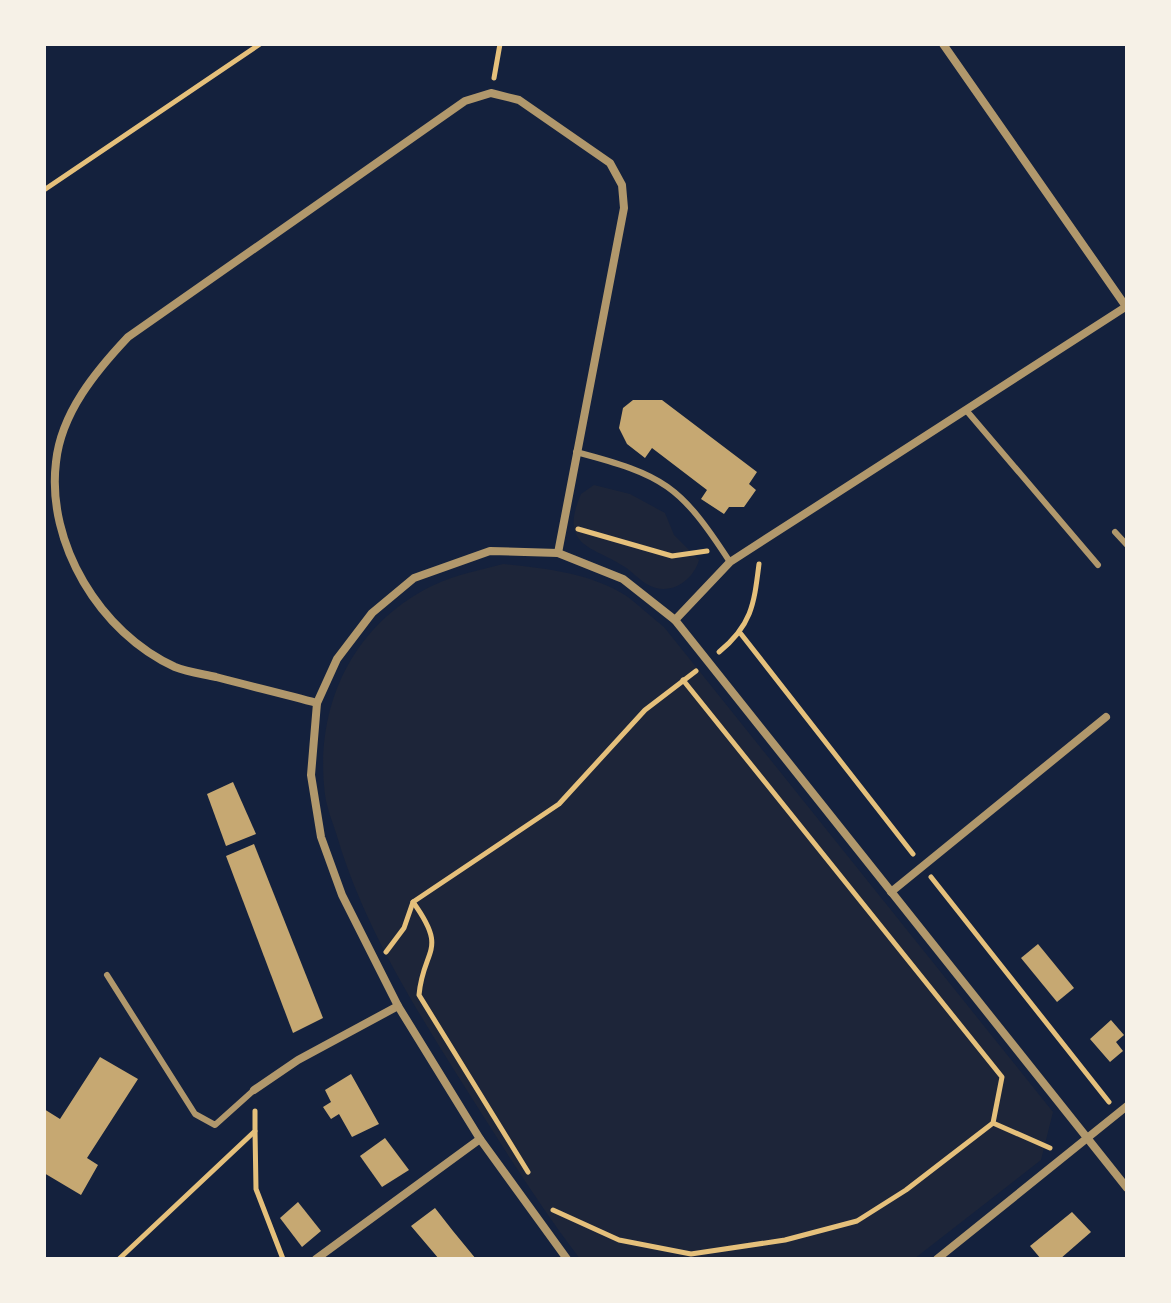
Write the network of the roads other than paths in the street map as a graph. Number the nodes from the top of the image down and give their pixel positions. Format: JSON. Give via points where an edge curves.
{"nodes":[{"id":1,"x":943,"y":44,"type":"edge"},
{"id":2,"x":1127,"y":307,"type":"edge"},
{"id":3,"x":966,"y":410,"type":"junction"},
{"id":4,"x":576,"y":452,"type":"junction"},
{"id":5,"x":1115,"y":532,"type":"dead end"},
{"id":6,"x":1127,"y":545,"type":"edge"},
{"id":7,"x":558,"y":553,"type":"junction"},
{"id":8,"x":730,"y":562,"type":"junction"},
{"id":9,"x":1098,"y":565,"type":"dead end"},
{"id":10,"x":675,"y":620,"type":"junction"},
{"id":11,"x":317,"y":703,"type":"junction"},
{"id":12,"x":1106,"y":717,"type":"dead end"},
{"id":13,"x":891,"y":892,"type":"junction"},
{"id":14,"x":107,"y":975,"type":"dead end"},
{"id":15,"x":398,"y":1006,"type":"junction"},
{"id":16,"x":254,"y":1090,"type":"joint"},
{"id":17,"x":1127,"y":1106,"type":"edge"},
{"id":18,"x":1087,"y":1138,"type":"junction"},
{"id":19,"x":480,"y":1139,"type":"junction"},
{"id":20,"x":1127,"y":1188,"type":"edge"},
{"id":21,"x":316,"y":1259,"type":"edge"},
{"id":22,"x":567,"y":1259,"type":"edge"},
{"id":23,"x":937,"y":1259,"type":"edge"}],
"edges":[{"from":1,"to":2,"type":"street"},
{"from":2,"to":3,"type":"street"},
{"from":3,"to":8,"type":"street"},
{"from":3,"to":9,"type":"lane"},
{"from":4,"to":7,"type":"street"},
{"from":4,"to":8,"type":"lane","via":[[637,468],[672,488]]},
{"from":4,"to":11,"type":"street","via":[[624,208],[622,185],[610,163],[519,100],[491,93],[465,101],[128,337],[97,371],[70,416],[56,462],[59,526],[85,587],[127,634],[175,666]]},
{"from":5,"to":6,"type":"lane"},
{"from":7,"to":10,"type":"street","via":[[623,579]]},
{"from":7,"to":11,"type":"street","via":[[490,551],[414,578],[363,625],[337,659]]},
{"from":8,"to":10,"type":"street"},
{"from":10,"to":13,"type":"street"},
{"from":11,"to":15,"type":"street","via":[[311,775],[321,837],[342,895]]},
{"from":12,"to":13,"type":"street"},
{"from":13,"to":18,"type":"street"},
{"from":14,"to":16,"type":"lane","via":[[195,1114],[215,1125]]},
{"from":15,"to":16,"type":"street"},
{"from":15,"to":19,"type":"street"},
{"from":17,"to":18,"type":"street"},
{"from":18,"to":20,"type":"street"},
{"from":18,"to":23,"type":"street"},
{"from":19,"to":21,"type":"street"},
{"from":19,"to":22,"type":"street"}]}
